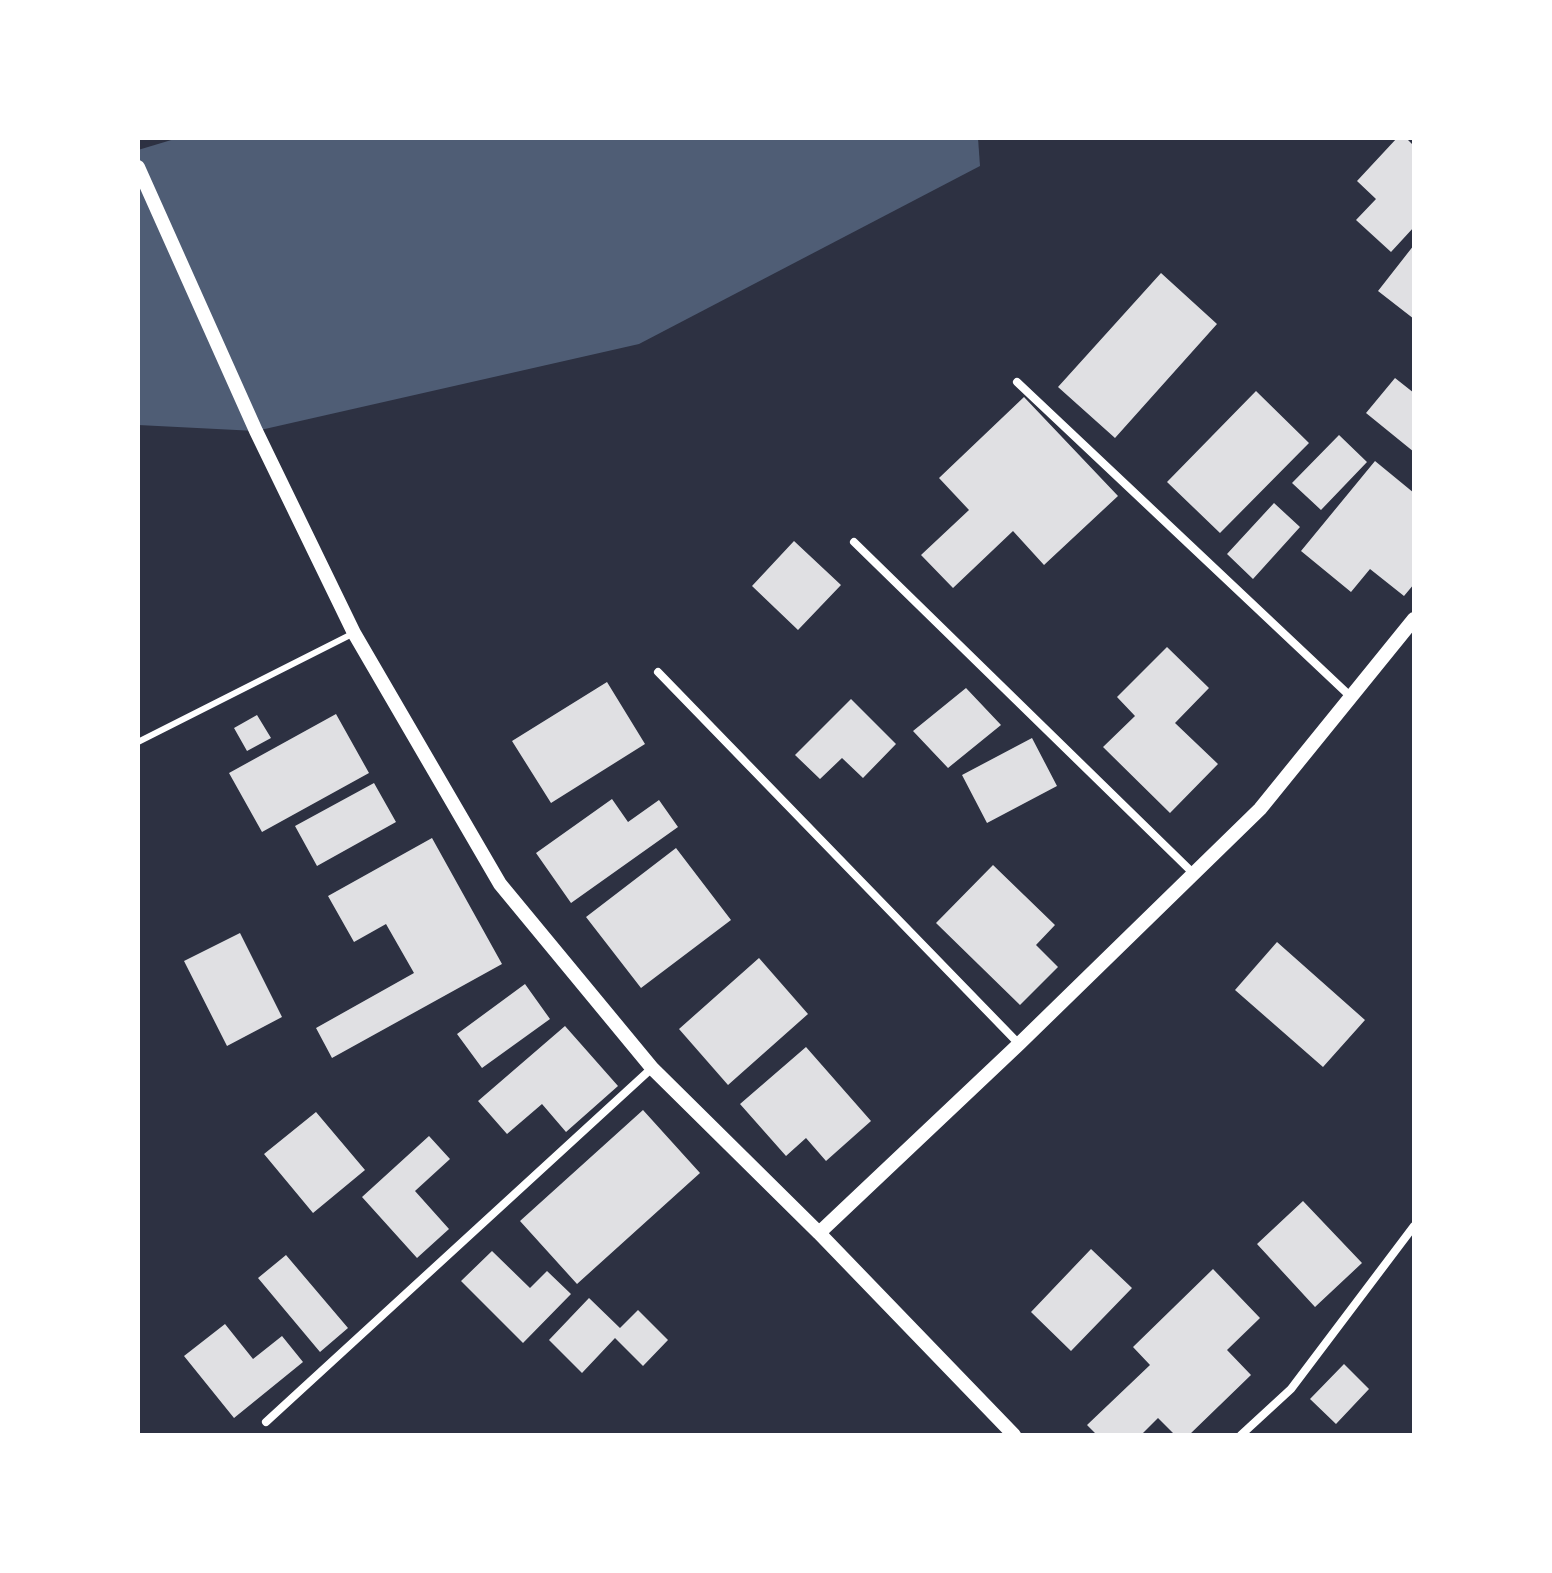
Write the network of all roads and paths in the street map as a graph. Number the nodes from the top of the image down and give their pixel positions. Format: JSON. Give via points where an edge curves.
{"nodes":[{"id":1,"x":138,"y":167,"type":"edge"},
{"id":2,"x":1017,"y":382,"type":"dead end"},
{"id":3,"x":854,"y":542,"type":"dead end"},
{"id":4,"x":1414,"y":619,"type":"edge"},
{"id":5,"x":354,"y":633,"type":"junction"},
{"id":6,"x":658,"y":672,"type":"dead end"},
{"id":7,"x":1352,"y":698,"type":"junction"},
{"id":8,"x":138,"y":742,"type":"edge"},
{"id":9,"x":1195,"y":874,"type":"junction"},
{"id":10,"x":1019,"y":1044,"type":"junction"},
{"id":11,"x":652,"y":1068,"type":"junction"},
{"id":12,"x":1414,"y":1226,"type":"edge"},
{"id":13,"x":819,"y":1233,"type":"junction"},
{"id":14,"x":266,"y":1422,"type":"dead end"},
{"id":15,"x":1014,"y":1435,"type":"edge"},
{"id":16,"x":1241,"y":1435,"type":"edge"}],
"edges":[{"from":1,"to":5,"type":"street"},
{"from":2,"to":7,"type":"street"},
{"from":3,"to":9,"type":"street"},
{"from":4,"to":7,"type":"street"},
{"from":5,"to":8,"type":"lane"},
{"from":5,"to":11,"type":"street","via":[[500,884]]},
{"from":6,"to":10,"type":"street"},
{"from":7,"to":9,"type":"street","via":[[1260,809]]},
{"from":9,"to":10,"type":"street"},
{"from":10,"to":13,"type":"street"},
{"from":11,"to":13,"type":"street"},
{"from":11,"to":14,"type":"street"},
{"from":12,"to":16,"type":"street","via":[[1291,1389]]},
{"from":13,"to":15,"type":"street"}]}
